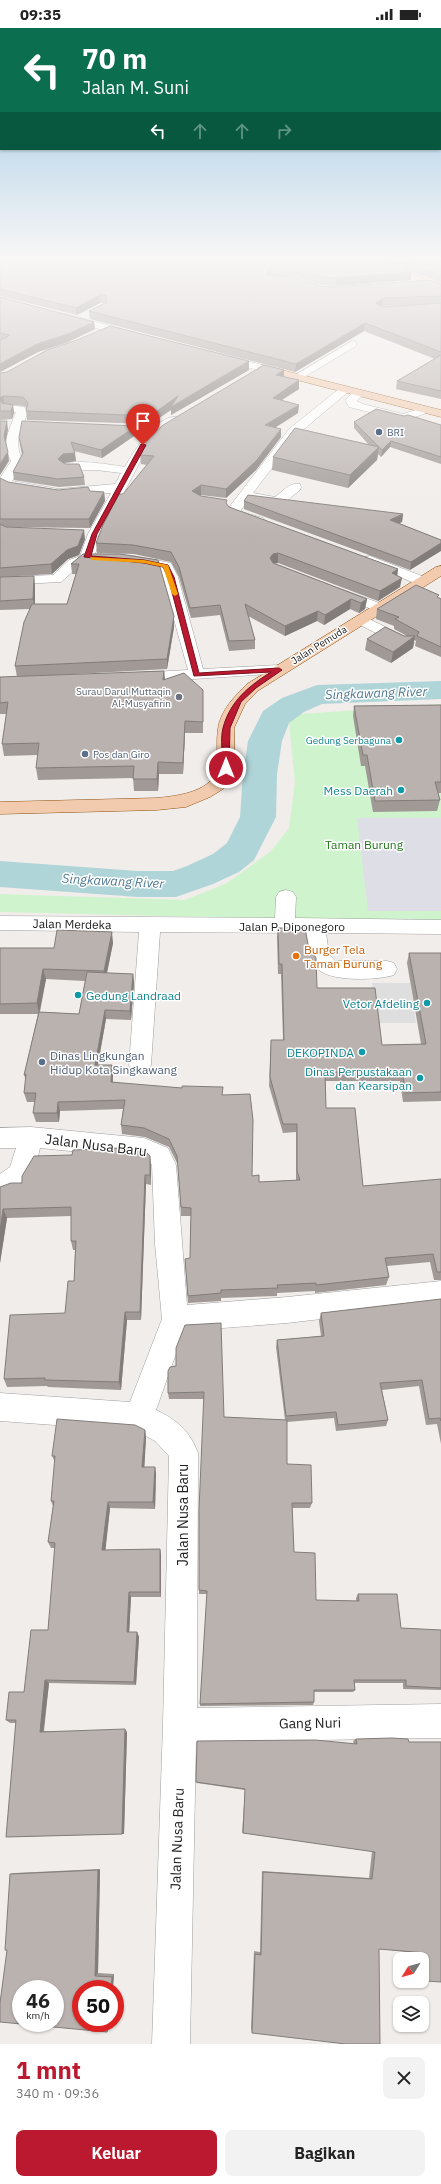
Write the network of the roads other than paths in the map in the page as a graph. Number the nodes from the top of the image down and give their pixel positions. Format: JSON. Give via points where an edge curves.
{"nodes":[{"id":1,"x":339,"y":352,"type":"edge"},
{"id":2,"x":213,"y":359,"type":"edge"},
{"id":3,"x":262,"y":368,"type":"junction"},
{"id":4,"x":249,"y":376,"type":"edge"},
{"id":5,"x":297,"y":377,"type":"junction"},
{"id":6,"x":344,"y":390,"type":"junction"},
{"id":7,"x":358,"y":393,"type":"joint"},
{"id":8,"x":8,"y":408,"type":"edge"},
{"id":9,"x":425,"y":410,"type":"joint"},
{"id":10,"x":441,"y":414,"type":"edge"},
{"id":11,"x":184,"y":415,"type":"edge"},
{"id":12,"x":142,"y":430,"type":"dead end"},
{"id":13,"x":158,"y":430,"type":"junction"},
{"id":14,"x":66,"y":467,"type":"edge"},
{"id":15,"x":130,"y":471,"type":"junction"},
{"id":16,"x":295,"y":487,"type":"dead end"},
{"id":17,"x":20,"y":488,"type":"junction"},
{"id":18,"x":119,"y":488,"type":"junction"},
{"id":19,"x":2,"y":495,"type":"edge"},
{"id":20,"x":241,"y":500,"type":"junction"},
{"id":21,"x":223,"y":503,"type":"edge"},
{"id":22,"x":268,"y":523,"type":"edge"},
{"id":23,"x":79,"y":533,"type":"edge"},
{"id":24,"x":94,"y":534,"type":"junction"},
{"id":25,"x":87,"y":557,"type":"junction"},
{"id":26,"x":360,"y":557,"type":"edge"},
{"id":27,"x":441,"y":570,"type":"edge"},
{"id":28,"x":0,"y":581,"type":"edge"},
{"id":29,"x":422,"y":581,"type":"junction"},
{"id":30,"x":321,"y":585,"type":"edge"},
{"id":31,"x":380,"y":608,"type":"junction"},
{"id":32,"x":361,"y":620,"type":"junction"},
{"id":33,"x":408,"y":643,"type":"edge"},
{"id":34,"x":279,"y":670,"type":"junction"},
{"id":35,"x":197,"y":675,"type":"junction"},
{"id":36,"x":119,"y":679,"type":"edge"},
{"id":37,"x":0,"y":808,"type":"edge"},
{"id":38,"x":286,"y":897,"type":"dead end"},
{"id":39,"x":0,"y":923,"type":"edge"},
{"id":40,"x":146,"y":926,"type":"junction"},
{"id":41,"x":285,"y":926,"type":"junction"},
{"id":42,"x":317,"y":927,"type":"junction"},
{"id":43,"x":441,"y":927,"type":"edge"},
{"id":44,"x":387,"y":969,"type":"dead end"},
{"id":45,"x":140,"y":1065,"type":"dead end"},
{"id":46,"x":31,"y":1137,"type":"junction"},
{"id":47,"x":0,"y":1138,"type":"edge"},
{"id":48,"x":0,"y":1185,"type":"edge"},
{"id":49,"x":441,"y":1293,"type":"edge"},
{"id":50,"x":175,"y":1318,"type":"junction"},
{"id":51,"x":0,"y":1407,"type":"edge"},
{"id":52,"x":139,"y":1417,"type":"junction"},
{"id":53,"x":441,"y":1721,"type":"edge"},
{"id":54,"x":180,"y":1725,"type":"junction"},
{"id":55,"x":171,"y":2044,"type":"edge"}],
"edges":[{"from":1,"to":5,"type":"street"},
{"from":2,"to":3,"type":"street"},
{"from":3,"to":4,"type":"street"},
{"from":3,"to":5,"type":"main road"},
{"from":5,"to":6,"type":"main road"},
{"from":6,"to":7,"type":"main road"},
{"from":6,"to":20,"type":"street","via":[[301,424]]},
{"from":7,"to":9,"type":"street","via":[[351,400],[359,407],[404,418]]},
{"from":8,"to":17,"type":"street","via":[[22,412],[11,443],[17,461],[6,478],[10,485]]},
{"from":9,"to":10,"type":"main road"},
{"from":11,"to":13,"type":"street"},
{"from":12,"to":13,"type":"street"},
{"from":13,"to":15,"type":"street","via":[[143,445]]},
{"from":14,"to":15,"type":"street","via":[[96,466]]},
{"from":15,"to":18,"type":"street"},
{"from":16,"to":20,"type":"street","via":[[278,501]]},
{"from":17,"to":18,"type":"street","via":[[59,493]]},
{"from":17,"to":19,"type":"street"},
{"from":18,"to":24,"type":"street"},
{"from":20,"to":21,"type":"street"},
{"from":20,"to":22,"type":"street","via":[[234,510],[236,514]]},
{"from":23,"to":24,"type":"street"},
{"from":24,"to":25,"type":"street"},
{"from":25,"to":28,"type":"street","via":[[71,564],[56,579]]},
{"from":25,"to":35,"type":"street","via":[[144,561],[166,566]]},
{"from":26,"to":29,"type":"street"},
{"from":27,"to":29,"type":"main road","name":"Jalan Pemuda"},
{"from":29,"to":31,"type":"main road","name":"Jalan Pemuda"},
{"from":30,"to":31,"type":"street"},
{"from":31,"to":32,"type":"main road","name":"Jalan Pemuda"},
{"from":32,"to":33,"type":"street"},
{"from":32,"to":34,"type":"main road","name":"Jalan Pemuda"},
{"from":34,"to":35,"type":"street"},
{"from":34,"to":37,"type":"main road","name":"Jalan Pemuda","via":[[253,686],[238,702],[226,728],[226,768],[217,785],[204,793],[186,801],[157,804]]},
{"from":35,"to":36,"type":"street"},
{"from":38,"to":41,"type":"street"},
{"from":39,"to":40,"type":"street","name":"Jalan Merdeka"},
{"from":40,"to":41,"type":"street","name":"Jalan P. Diponegoro"},
{"from":40,"to":45,"type":"street"},
{"from":41,"to":42,"type":"street","name":"Jalan P. Diponegoro"},
{"from":42,"to":43,"type":"street","name":"Jalan P. Diponegoro"},
{"from":42,"to":44,"type":"street","via":[[314,931],[318,949],[322,960],[328,966],[340,969]]},
{"from":46,"to":47,"type":"street","name":"Jalan Nusa Baru"},
{"from":46,"to":48,"type":"street","via":[[18,1177],[9,1184]]},
{"from":46,"to":50,"type":"street","name":"Jalan Nusa Baru","via":[[146,1149],[161,1157],[166,1182],[168,1244]]},
{"from":49,"to":50,"type":"street","via":[[314,1307]]},
{"from":50,"to":52,"type":"street","name":"Jalan Nusa Baru"},
{"from":51,"to":52,"type":"street"},
{"from":52,"to":54,"type":"street","name":"Jalan Nusa Baru","via":[[164,1429],[177,1440],[184,1453]]},
{"from":53,"to":54,"type":"street","name":"Gang Nuri"},
{"from":54,"to":55,"type":"street","name":"Jalan Nusa Baru"}]}
